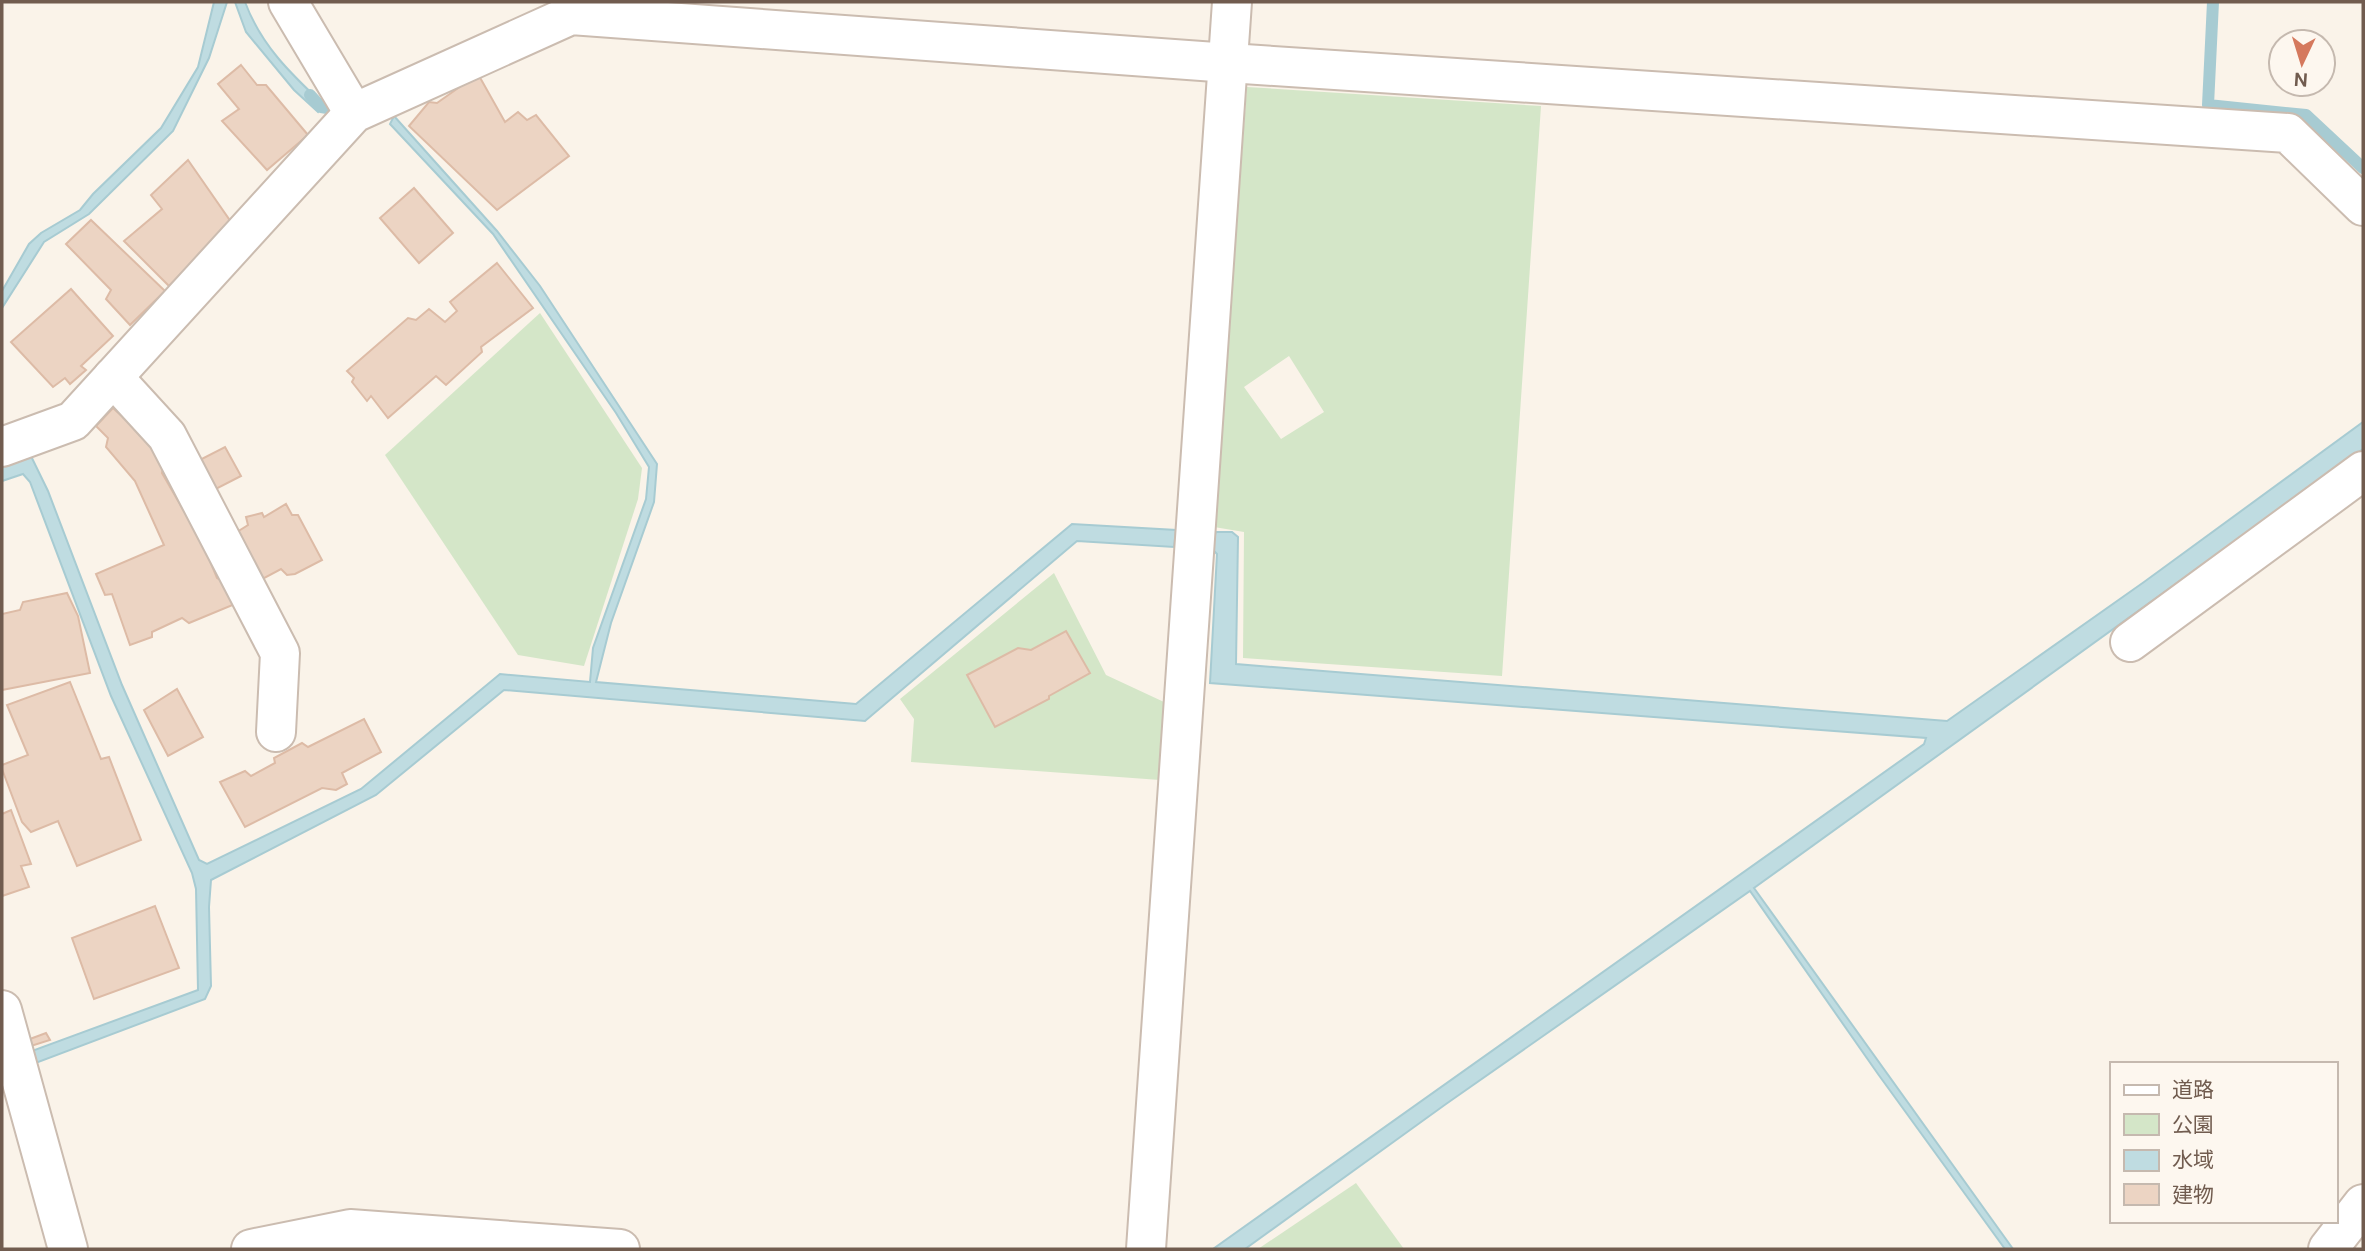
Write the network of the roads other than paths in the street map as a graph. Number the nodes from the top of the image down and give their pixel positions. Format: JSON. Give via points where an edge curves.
{"nodes":[{"id":1,"x":288,"y":2,"type":"edge"},
{"id":2,"x":1232,"y":2,"type":"edge"},
{"id":3,"x":1228,"y":64,"type":"junction"},
{"id":4,"x":354,"y":113,"type":"junction"},
{"id":5,"x":2363,"y":206,"type":"edge"},
{"id":6,"x":113,"y":377,"type":"junction"},
{"id":7,"x":2,"y":447,"type":"edge"},
{"id":8,"x":2363,"y":471,"type":"edge"},
{"id":9,"x":2130,"y":642,"type":"dead end"},
{"id":10,"x":276,"y":732,"type":"dead end"},
{"id":11,"x":2,"y":1010,"type":"edge"},
{"id":12,"x":2363,"y":1204,"type":"edge"},
{"id":13,"x":68,"y":1249,"type":"edge"},
{"id":14,"x":251,"y":1249,"type":"edge"},
{"id":15,"x":620,"y":1249,"type":"edge"},
{"id":16,"x":1146,"y":1249,"type":"edge"},
{"id":17,"x":2328,"y":1249,"type":"edge"}],
"edges":[{"from":1,"to":4,"type":"street"},
{"from":2,"to":3,"type":"street"},
{"from":3,"to":4,"type":"street","via":[[571,15]]},
{"from":3,"to":5,"type":"street","via":[[2288,133]]},
{"from":3,"to":16,"type":"street"},
{"from":4,"to":6,"type":"street"},
{"from":6,"to":7,"type":"street","via":[[72,422]]},
{"from":6,"to":10,"type":"street","via":[[167,436],[280,653]]},
{"from":8,"to":9,"type":"street"},
{"from":11,"to":13,"type":"street"},
{"from":12,"to":17,"type":"street"},
{"from":14,"to":15,"type":"street","via":[[350,1229]]}]}
